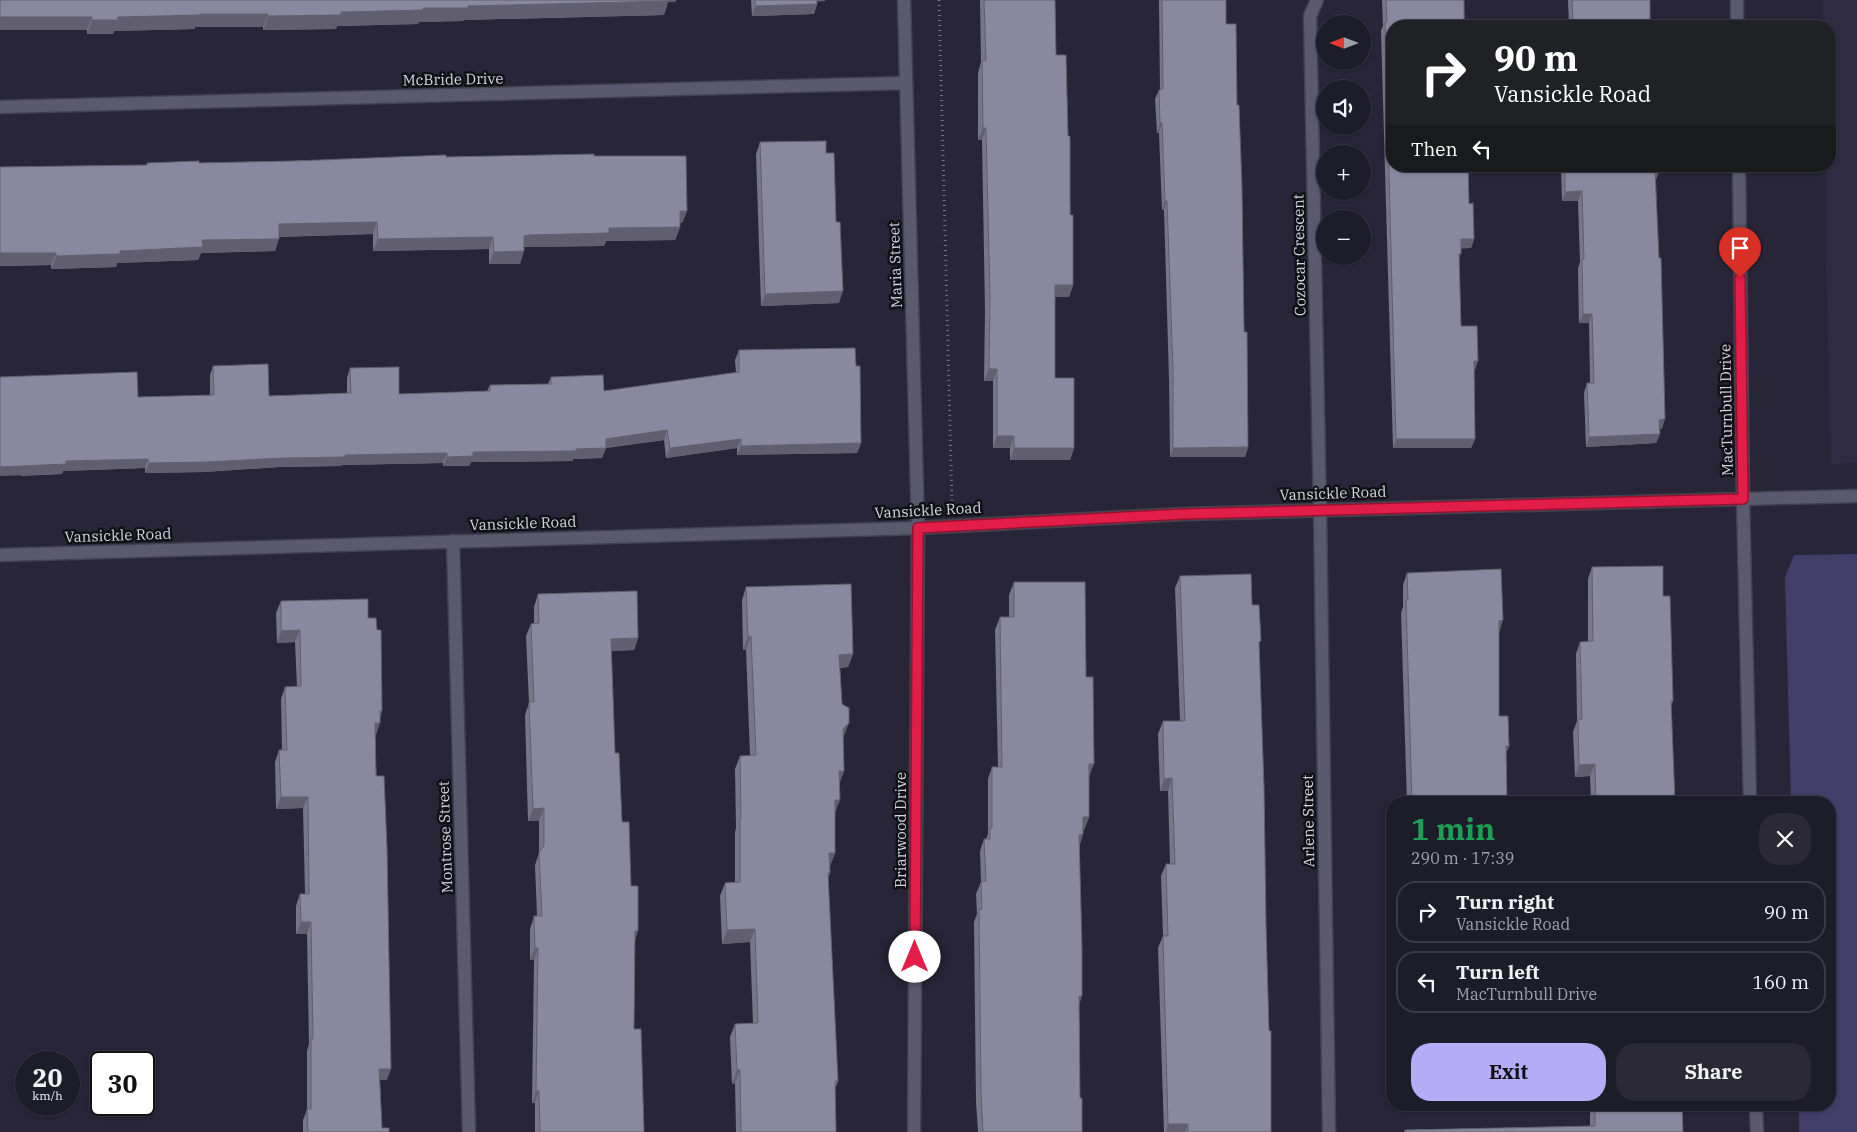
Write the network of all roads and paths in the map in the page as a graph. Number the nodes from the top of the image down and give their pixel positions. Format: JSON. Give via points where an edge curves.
{"nodes":[{"id":1,"x":904,"y":0,"type":"edge"},
{"id":2,"x":939,"y":0,"type":"edge"},
{"id":3,"x":1317,"y":0,"type":"edge"},
{"id":4,"x":1737,"y":0,"type":"edge"},
{"id":5,"x":1737,"y":20,"type":"edge"},
{"id":6,"x":906,"y":84,"type":"junction"},
{"id":7,"x":0,"y":107,"type":"edge"},
{"id":8,"x":1739,"y":172,"type":"edge"},
{"id":9,"x":1857,"y":496,"type":"edge"},
{"id":10,"x":1743,"y":499,"type":"junction"},
{"id":11,"x":1320,"y":510,"type":"junction"},
{"id":12,"x":952,"y":526,"type":"junction"},
{"id":13,"x":918,"y":528,"type":"junction"},
{"id":14,"x":453,"y":541,"type":"junction"},
{"id":15,"x":0,"y":555,"type":"edge"},
{"id":16,"x":1750,"y":796,"type":"edge"},
{"id":17,"x":1756,"y":1111,"type":"edge"},
{"id":18,"x":469,"y":1132,"type":"edge"},
{"id":19,"x":914,"y":1132,"type":"edge"},
{"id":20,"x":1329,"y":1132,"type":"edge"},
{"id":21,"x":1757,"y":1132,"type":"edge"}],
"edges":[{"from":1,"to":6,"type":"street","name":"Maria Street"},
{"from":2,"to":12,"type":"path"},
{"from":3,"to":11,"type":"street","name":"Cozocar Crescent","via":[[1310,16]]},
{"from":4,"to":5,"type":"street"},
{"from":6,"to":7,"type":"street","name":"McBride Drive"},
{"from":6,"to":13,"type":"street","name":"Maria Street"},
{"from":8,"to":10,"type":"street","name":"MacTurnbull Drive"},
{"from":9,"to":10,"type":"street","name":"Vansickle Road"},
{"from":10,"to":11,"type":"street","name":"Vansickle Road"},
{"from":10,"to":16,"type":"street","name":"MacTurnbull Drive"},
{"from":11,"to":12,"type":"street","name":"Vansickle Road"},
{"from":11,"to":20,"type":"street","name":"Arlene Street"},
{"from":12,"to":13,"type":"street","name":"Vansickle Road"},
{"from":13,"to":14,"type":"street","name":"Vansickle Road"},
{"from":13,"to":19,"type":"street","name":"Briarwood Drive"},
{"from":14,"to":15,"type":"street","name":"Vansickle Road"},
{"from":14,"to":18,"type":"street","name":"Montrose Street"},
{"from":17,"to":21,"type":"street"}]}
